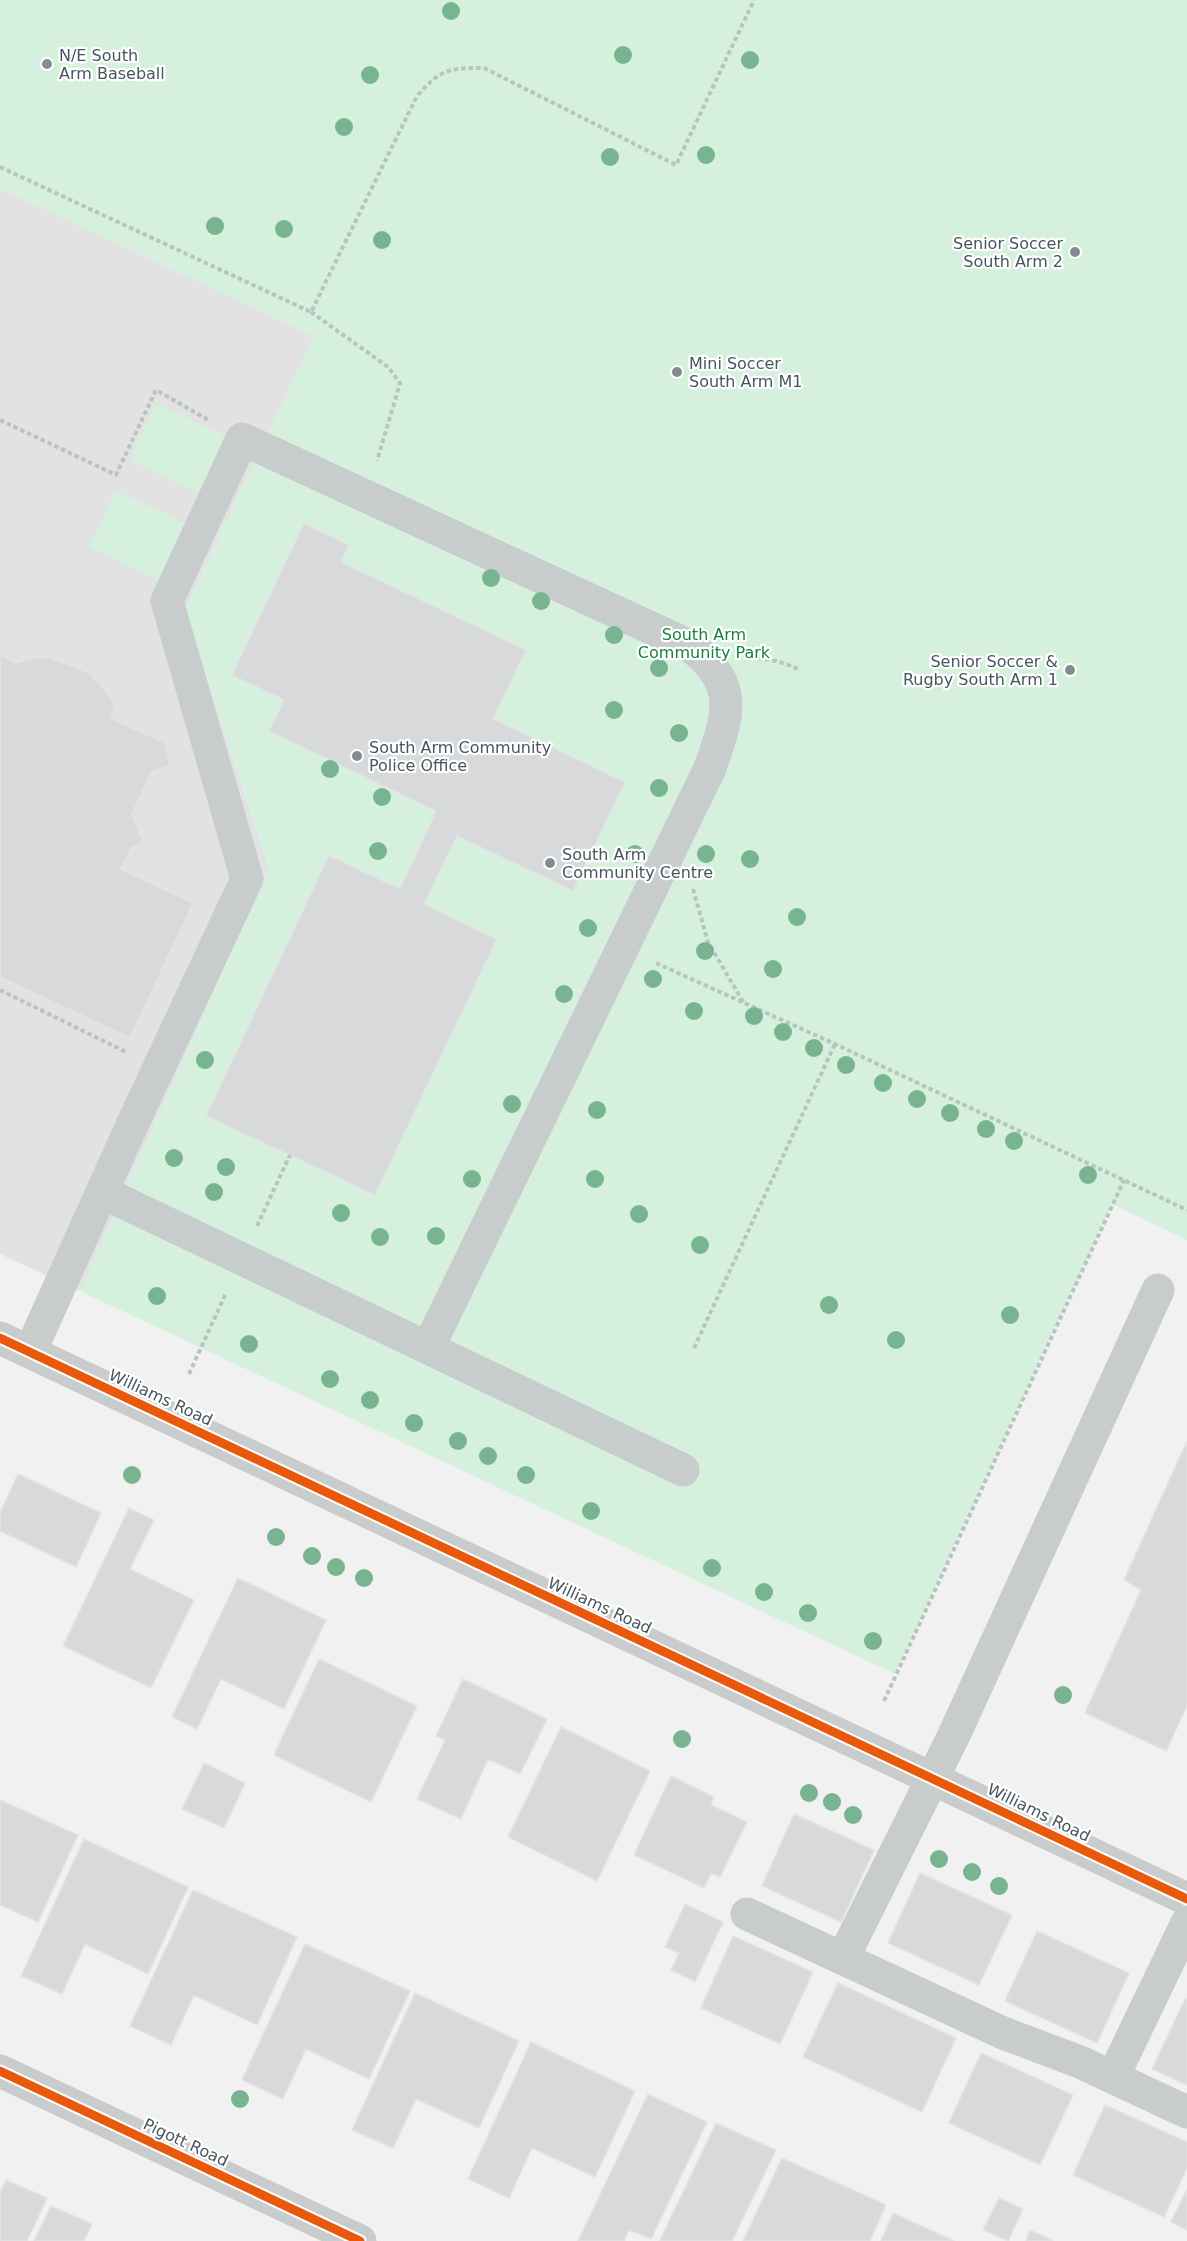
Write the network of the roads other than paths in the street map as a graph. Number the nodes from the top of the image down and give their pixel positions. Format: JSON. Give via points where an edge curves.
{"nodes":[{"id":1,"x":102,"y":1192,"type":"junction"},
{"id":2,"x":1158,"y":1290,"type":"dead end"},
{"id":3,"x":0,"y":1338,"type":"edge"},
{"id":4,"x":428,"y":1347,"type":"junction"},
{"id":5,"x":30,"y":1352,"type":"junction"},
{"id":6,"x":683,"y":1470,"type":"dead end"},
{"id":7,"x":934,"y":1778,"type":"junction"},
{"id":8,"x":1187,"y":1899,"type":"edge"},
{"id":9,"x":747,"y":1914,"type":"dead end"},
{"id":10,"x":1187,"y":1923,"type":"edge"},
{"id":11,"x":843,"y":1958,"type":"junction"},
{"id":12,"x":0,"y":2071,"type":"edge"},
{"id":13,"x":1113,"y":2077,"type":"junction"},
{"id":14,"x":1187,"y":2112,"type":"edge"},
{"id":15,"x":360,"y":2241,"type":"edge"}],
"edges":[{"from":1,"to":4,"type":"street"},
{"from":1,"to":4,"type":"street","via":[[248,879],[167,601],[242,439],[690,646],[720,676],[727,699],[727,717],[710,768]]},
{"from":1,"to":5,"type":"street"},
{"from":2,"to":7,"type":"street"},
{"from":3,"to":5,"type":"street","name":"Williams Road"},
{"from":4,"to":6,"type":"street"},
{"from":5,"to":7,"type":"street","name":"Williams Road"},
{"from":7,"to":8,"type":"street","name":"Williams Road"},
{"from":7,"to":11,"type":"street"},
{"from":9,"to":11,"type":"street"},
{"from":10,"to":13,"type":"street"},
{"from":11,"to":13,"type":"street","via":[[1003,2033]]},
{"from":12,"to":15,"type":"street","name":"Pigott Road"},
{"from":13,"to":14,"type":"street"}]}
